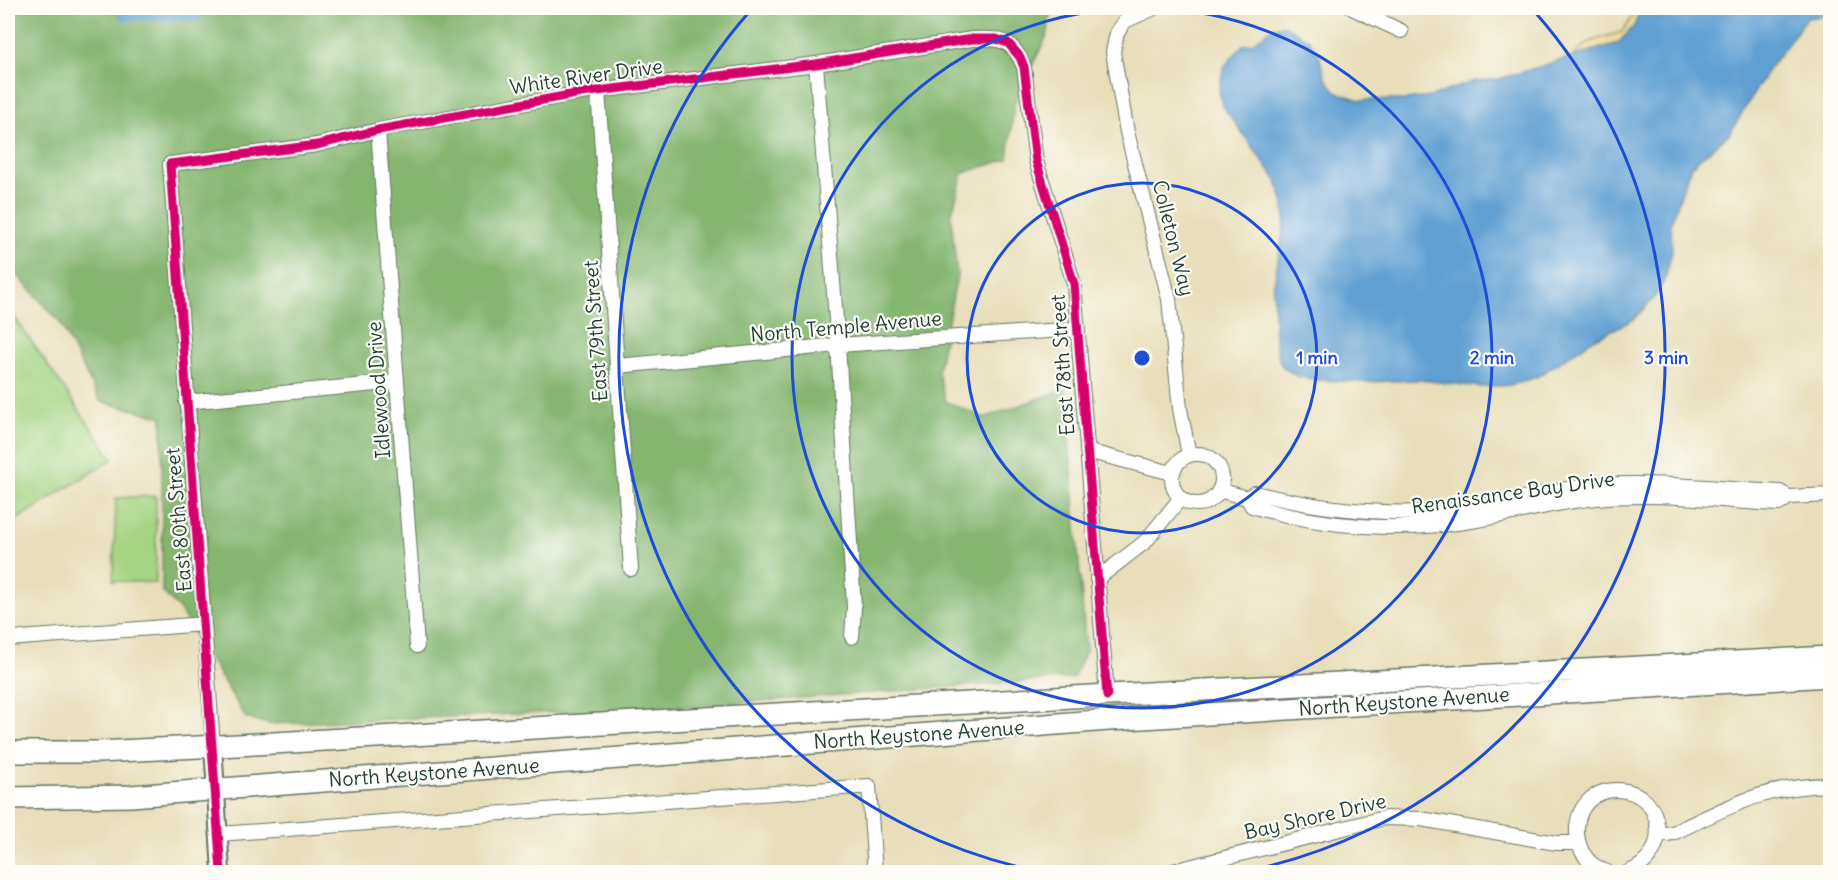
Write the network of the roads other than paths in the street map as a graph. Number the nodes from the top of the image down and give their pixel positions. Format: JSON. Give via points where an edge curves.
{"nodes":[{"id":1,"x":1154,"y":8,"type":"edge"},
{"id":2,"x":1352,"y":8,"type":"edge"},
{"id":3,"x":1401,"y":31,"type":"dead end"},
{"id":4,"x":1008,"y":43,"type":"joint"},
{"id":5,"x":816,"y":64,"type":"junction"},
{"id":6,"x":598,"y":91,"type":"junction"},
{"id":7,"x":378,"y":130,"type":"junction"},
{"id":8,"x":170,"y":164,"type":"joint"},
{"id":9,"x":1078,"y":329,"type":"junction"},
{"id":10,"x":838,"y":345,"type":"junction"},
{"id":11,"x":618,"y":366,"type":"junction"},
{"id":12,"x":397,"y":382,"type":"junction"},
{"id":13,"x":186,"y":402,"type":"junction"},
{"id":14,"x":1087,"y":451,"type":"junction"},
{"id":15,"x":1189,"y":455,"type":"junction"},
{"id":16,"x":1172,"y":473,"type":"junction"},
{"id":17,"x":1220,"y":489,"type":"junction"},
{"id":18,"x":1830,"y":495,"type":"edge"},
{"id":19,"x":1180,"y":499,"type":"junction"},
{"id":20,"x":631,"y":569,"type":"dead end"},
{"id":21,"x":1097,"y":579,"type":"junction"},
{"id":22,"x":204,"y":624,"type":"junction"},
{"id":23,"x":852,"y":637,"type":"dead end"},
{"id":24,"x":8,"y":639,"type":"edge"},
{"id":25,"x":417,"y":646,"type":"dead end"},
{"id":26,"x":1830,"y":657,"type":"edge"},
{"id":27,"x":1830,"y":676,"type":"edge"},
{"id":28,"x":1107,"y":696,"type":"junction"},
{"id":29,"x":213,"y":746,"type":"junction"},
{"id":30,"x":8,"y":752,"type":"edge"},
{"id":31,"x":1830,"y":785,"type":"edge"},
{"id":32,"x":216,"y":789,"type":"junction"},
{"id":33,"x":8,"y":798,"type":"edge"},
{"id":34,"x":219,"y":834,"type":"junction"},
{"id":35,"x":1659,"y":835,"type":"junction"},
{"id":36,"x":1577,"y":843,"type":"junction"},
{"id":37,"x":221,"y":873,"type":"edge"},
{"id":38,"x":875,"y":873,"type":"edge"},
{"id":39,"x":1168,"y":873,"type":"edge"},
{"id":40,"x":1607,"y":873,"type":"edge"},
{"id":41,"x":1628,"y":873,"type":"edge"}],
"edges":[{"from":1,"to":15,"type":"street","name":"Colleton Way","via":[[1129,18],[1117,33],[1113,52],[1127,132],[1169,299],[1180,409]]},
{"from":2,"to":3,"type":"street"},
{"from":4,"to":5,"type":"street","name":"White River Drive","via":[[972,39]]},
{"from":4,"to":9,"type":"street","name":"East 78th Street","via":[[1024,67],[1036,160],[1074,284]]},
{"from":5,"to":6,"type":"street","name":"White River Drive"},
{"from":5,"to":10,"type":"street"},
{"from":6,"to":7,"type":"street","name":"White River Drive"},
{"from":6,"to":11,"type":"street","name":"East 79th Street"},
{"from":7,"to":8,"type":"street","name":"White River Drive","via":[[317,145]]},
{"from":7,"to":12,"type":"street","name":"Idlewood Drive"},
{"from":8,"to":13,"type":"street","name":"East 80th Street"},
{"from":9,"to":10,"type":"street","name":"North Temple Avenue"},
{"from":9,"to":14,"type":"street","name":"East 78th Street"},
{"from":10,"to":11,"type":"street","name":"North Temple Avenue"},
{"from":10,"to":23,"type":"street","via":[[854,607]]},
{"from":11,"to":20,"type":"street","name":"East 79th Street"},
{"from":12,"to":13,"type":"street"},
{"from":12,"to":25,"type":"street","name":"Idlewood Drive"},
{"from":13,"to":22,"type":"street","name":"East 80th Street"},
{"from":14,"to":16,"type":"street"},
{"from":14,"to":21,"type":"street","name":"East 78th Street"},
{"from":15,"to":16,"type":"street","via":[[1179,460]]},
{"from":15,"to":17,"type":"street","via":[[1200,454],[1217,464],[1222,475]]},
{"from":16,"to":19,"type":"street","via":[[1173,488]]},
{"from":17,"to":18,"type":"street","name":"Renaissance Bay Drive","via":[[1247,498],[1256,493],[1360,513],[1472,508],[1555,490],[1630,483],[1780,492],[1788,497]]},
{"from":17,"to":19,"type":"street","via":[[1210,501],[1200,504]]},
{"from":19,"to":21,"type":"street","via":[[1145,542]]},
{"from":21,"to":28,"type":"street","name":"East 78th Street"},
{"from":22,"to":24,"type":"street"},
{"from":22,"to":29,"type":"street","name":"East 80th Street"},
{"from":26,"to":28,"type":"main road","name":"North Keystone Avenue"},
{"from":27,"to":32,"type":"main road","name":"North Keystone Avenue","via":[[1109,720]]},
{"from":28,"to":29,"type":"main road","name":"North Keystone Avenue"},
{"from":29,"to":30,"type":"main road","name":"North Keystone Avenue"},
{"from":29,"to":32,"type":"street","name":"East 80th Street"},
{"from":31,"to":35,"type":"street","via":[[1767,792],[1673,833]]},
{"from":32,"to":33,"type":"main road","name":"North Keystone Avenue","via":[[131,796]]},
{"from":32,"to":34,"type":"street","name":"East 80th Street"},
{"from":34,"to":37,"type":"street","name":"East 80th Street"},
{"from":34,"to":38,"type":"street","via":[[869,786]]},
{"from":35,"to":36,"type":"street","via":[[1656,815],[1644,799],[1625,791],[1611,791],[1592,799],[1582,810]]},
{"from":35,"to":41,"type":"street","via":[[1650,859]]},
{"from":36,"to":39,"type":"street","name":"Bay Shore Drive","via":[[1556,843],[1421,819],[1384,818]]},
{"from":36,"to":40,"type":"street","via":[[1587,860]]}]}
